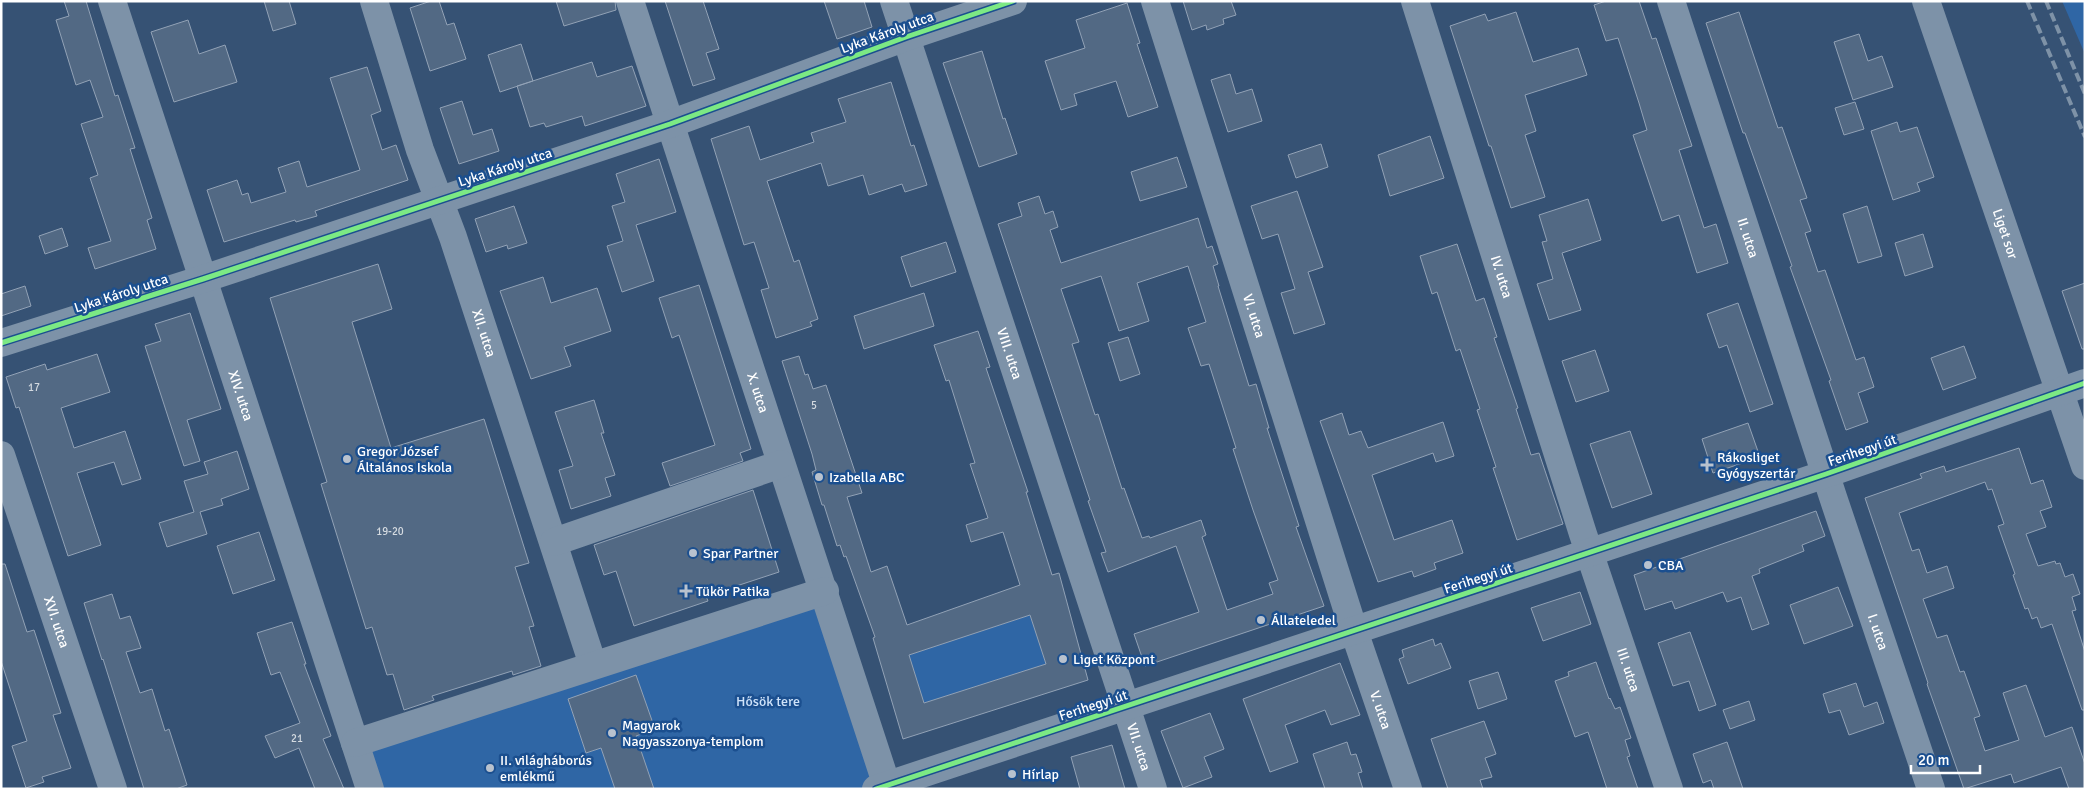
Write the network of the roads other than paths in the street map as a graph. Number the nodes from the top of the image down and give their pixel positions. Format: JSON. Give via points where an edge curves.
{"nodes":[{"id":1,"x":112,"y":1,"type":"edge"},
{"id":2,"x":374,"y":1,"type":"edge"},
{"id":3,"x":630,"y":1,"type":"edge"},
{"id":4,"x":894,"y":1,"type":"edge"},
{"id":5,"x":1013,"y":1,"type":"edge"},
{"id":6,"x":1155,"y":1,"type":"edge"},
{"id":7,"x":1415,"y":1,"type":"edge"},
{"id":8,"x":1672,"y":1,"type":"edge"},
{"id":9,"x":1926,"y":1,"type":"edge"},
{"id":10,"x":906,"y":37,"type":"junction"},
{"id":11,"x":670,"y":124,"type":"junction"},
{"id":12,"x":439,"y":201,"type":"junction"},
{"id":13,"x":203,"y":279,"type":"junction"},
{"id":14,"x":1,"y":343,"type":"edge"},
{"id":15,"x":2073,"y":388,"type":"edge"},
{"id":16,"x":1,"y":455,"type":"edge"},
{"id":17,"x":781,"y":464,"type":"junction"},
{"id":18,"x":2085,"y":466,"type":"edge"},
{"id":19,"x":1826,"y":474,"type":"junction"},
{"id":20,"x":554,"y":542,"type":"junction"},
{"id":21,"x":1590,"y":552,"type":"junction"},
{"id":22,"x":825,"y":592,"type":"junction"},
{"id":23,"x":1354,"y":631,"type":"junction"},
{"id":24,"x":593,"y":666,"type":"junction"},
{"id":25,"x":1125,"y":706,"type":"junction"},
{"id":26,"x":355,"y":743,"type":"junction"},
{"id":27,"x":884,"y":788,"type":"edge"},
{"id":28,"x":113,"y":789,"type":"edge"},
{"id":29,"x":370,"y":789,"type":"edge"},
{"id":30,"x":1153,"y":789,"type":"edge"},
{"id":31,"x":1408,"y":789,"type":"edge"},
{"id":32,"x":1669,"y":789,"type":"edge"},
{"id":33,"x":1931,"y":789,"type":"edge"}],
"edges":[{"from":1,"to":13,"type":"street","name":"XIV. utca"},
{"from":2,"to":12,"type":"street","name":"XII. utca"},
{"from":3,"to":11,"type":"street","name":"X. utca"},
{"from":4,"to":10,"type":"street","name":"VIII. utca"},
{"from":5,"to":10,"type":"street","name":"Lyka Károly utca"},
{"from":6,"to":23,"type":"street","name":"VI. utca"},
{"from":7,"to":21,"type":"street","name":"IV. utca"},
{"from":8,"to":19,"type":"street","name":"II. utca"},
{"from":9,"to":15,"type":"street","name":"Liget sor"},
{"from":10,"to":11,"type":"street","name":"Lyka Károly utca"},
{"from":10,"to":25,"type":"street","name":"VIII. utca"},
{"from":11,"to":12,"type":"street","name":"Lyka Károly utca"},
{"from":11,"to":17,"type":"street","name":"X. utca"},
{"from":12,"to":13,"type":"street","name":"Lyka Károly utca"},
{"from":12,"to":20,"type":"street","name":"XII. utca"},
{"from":13,"to":14,"type":"street","name":"Lyka Károly utca"},
{"from":13,"to":26,"type":"street","name":"XIV. utca"},
{"from":15,"to":18,"type":"street","name":"Liget sor"},
{"from":15,"to":19,"type":"street","name":"Ferihegyi út"},
{"from":16,"to":28,"type":"street","name":"XVI. utca"},
{"from":17,"to":20,"type":"street"},
{"from":17,"to":22,"type":"street","name":"X. utca"},
{"from":19,"to":21,"type":"street","name":"Ferihegyi út"},
{"from":19,"to":33,"type":"street","name":"I. utca"},
{"from":20,"to":24,"type":"street","name":"XII. utca"},
{"from":21,"to":23,"type":"street","name":"Ferihegyi út"},
{"from":21,"to":32,"type":"street","name":"III. utca"},
{"from":22,"to":24,"type":"street"},
{"from":22,"to":27,"type":"street","name":"X. utca"},
{"from":23,"to":25,"type":"street","name":"Ferihegyi út"},
{"from":23,"to":31,"type":"street","name":"V. utca"},
{"from":24,"to":26,"type":"street"},
{"from":25,"to":27,"type":"street","name":"Ferihegyi út"},
{"from":25,"to":30,"type":"street","name":"VII. utca"},
{"from":26,"to":29,"type":"street","name":"XIV. utca"}]}
